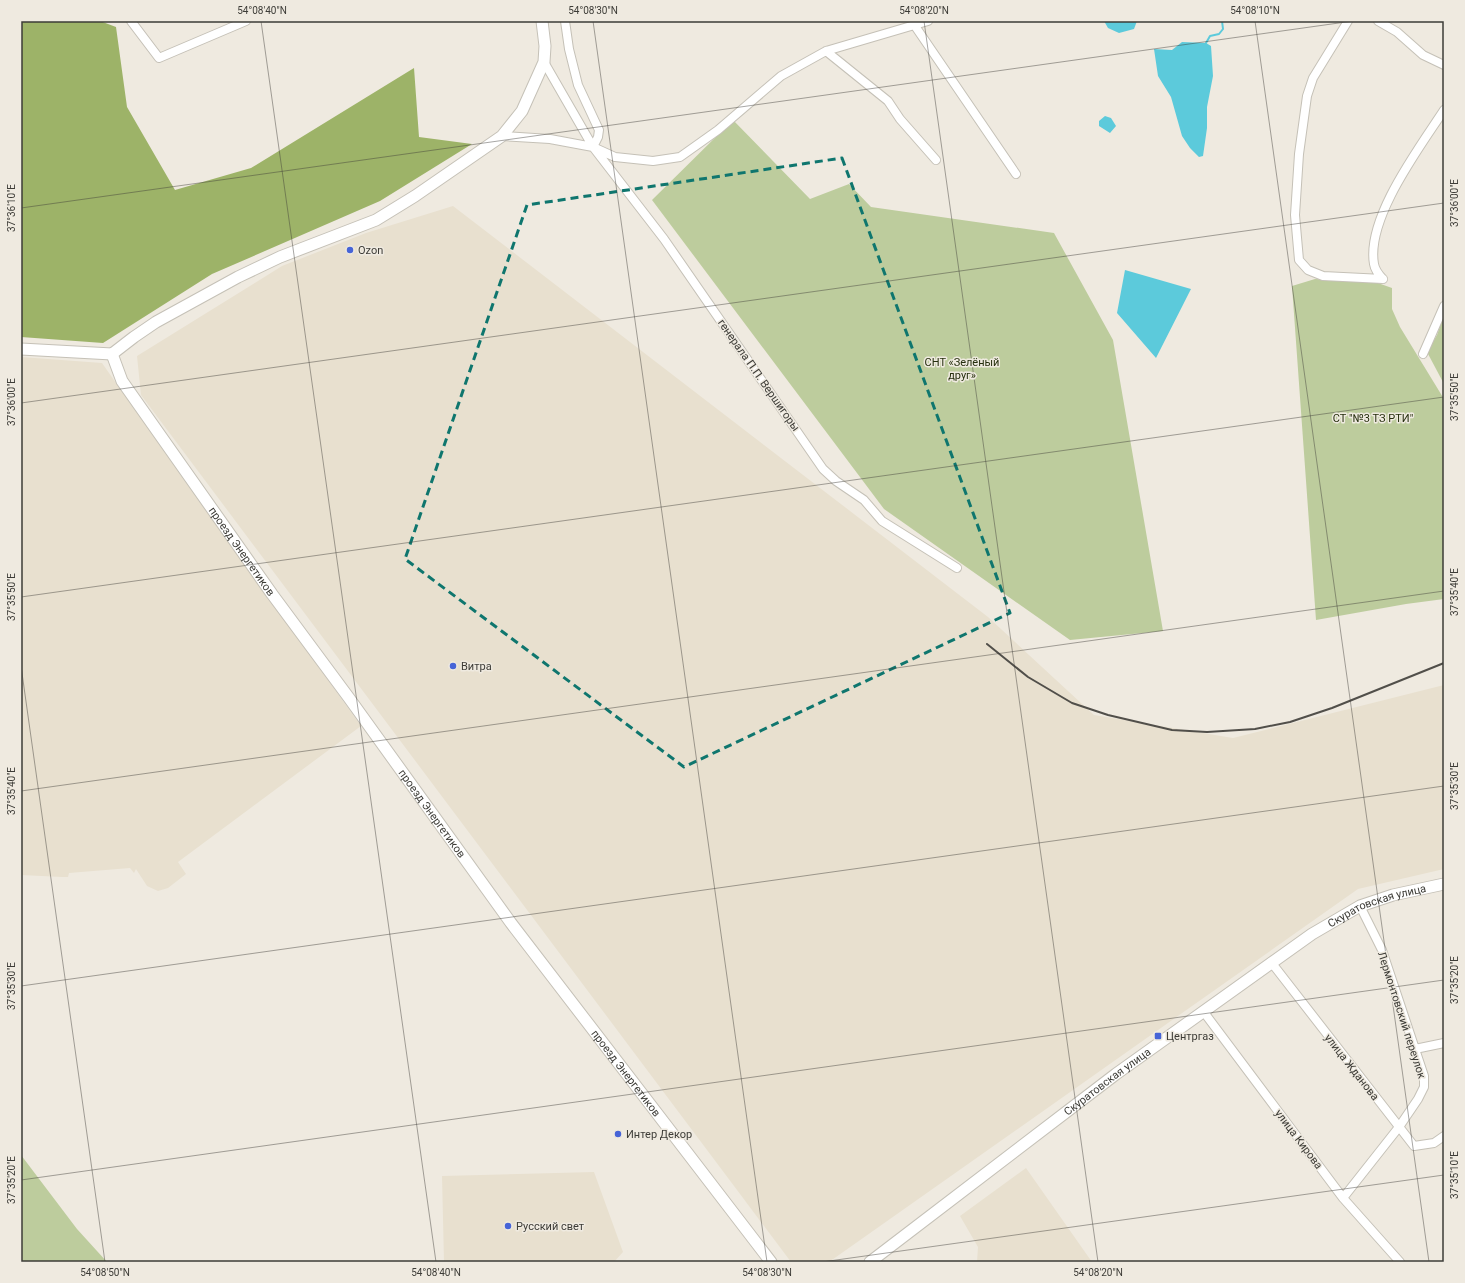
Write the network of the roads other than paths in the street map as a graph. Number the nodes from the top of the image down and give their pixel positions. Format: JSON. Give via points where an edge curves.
{"nodes":[{"id":1,"x":130,"y":21,"type":"edge"},
{"id":2,"x":246,"y":21,"type":"edge"},
{"id":3,"x":542,"y":21,"type":"edge"},
{"id":4,"x":565,"y":21,"type":"edge"},
{"id":5,"x":928,"y":21,"type":"edge"},
{"id":6,"x":1348,"y":21,"type":"edge"},
{"id":7,"x":1378,"y":21,"type":"edge"},
{"id":8,"x":915,"y":26,"type":"junction"},
{"id":9,"x":826,"y":51,"type":"junction"},
{"id":10,"x":544,"y":62,"type":"junction"},
{"id":11,"x":1444,"y":65,"type":"edge"},
{"id":12,"x":1444,"y":110,"type":"edge"},
{"id":13,"x":502,"y":136,"type":"junction"},
{"id":14,"x":593,"y":147,"type":"junction"},
{"id":15,"x":936,"y":160,"type":"dead end"},
{"id":16,"x":1016,"y":174,"type":"dead end"},
{"id":17,"x":1444,"y":306,"type":"edge"},
{"id":18,"x":21,"y":349,"type":"edge"},
{"id":19,"x":112,"y":354,"type":"junction"},
{"id":20,"x":1423,"y":354,"type":"dead end"},
{"id":21,"x":957,"y":568,"type":"dead end"},
{"id":22,"x":1444,"y":884,"type":"edge"},
{"id":23,"x":1360,"y":906,"type":"junction"},
{"id":24,"x":1271,"y":962,"type":"junction"},
{"id":25,"x":1203,"y":1011,"type":"junction"},
{"id":26,"x":1444,"y":1043,"type":"edge"},
{"id":27,"x":1416,"y":1049,"type":"junction"},
{"id":28,"x":1399,"y":1127,"type":"junction"},
{"id":29,"x":1444,"y":1136,"type":"edge"},
{"id":30,"x":1343,"y":1198,"type":"junction"},
{"id":31,"x":771,"y":1262,"type":"edge"},
{"id":32,"x":870,"y":1262,"type":"edge"},
{"id":33,"x":1400,"y":1262,"type":"edge"}],
"edges":[{"from":1,"to":2,"type":"street","via":[[159,58]]},
{"from":3,"to":10,"type":"street"},
{"from":4,"to":14,"type":"street","via":[[578,85],[598,127],[598,137]]},
{"from":5,"to":8,"type":"street"},
{"from":6,"to":12,"type":"street","via":[[1313,78],[1307,96],[1299,154],[1295,215],[1299,260],[1308,270],[1323,276],[1383,279],[1374,265],[1373,248],[1379,224],[1394,190]]},
{"from":7,"to":11,"type":"street","via":[[1397,32],[1423,55]]},
{"from":8,"to":9,"type":"street"},
{"from":8,"to":16,"type":"street"},
{"from":9,"to":14,"type":"street","via":[[781,76],[718,130],[680,157],[653,161],[615,157]]},
{"from":9,"to":15,"type":"street","via":[[888,101],[900,119]]},
{"from":10,"to":13,"type":"street","via":[[522,111]]},
{"from":10,"to":14,"type":"street","name":"генерала П.П. Вершигоры"},
{"from":13,"to":14,"type":"street","via":[[550,139]]},
{"from":13,"to":19,"type":"street","via":[[376,220],[280,257],[238,277],[156,322]]},
{"from":14,"to":21,"type":"street","name":"генерала П.П. Вершигоры","via":[[664,239],[823,469],[864,500],[882,521]]},
{"from":17,"to":20,"type":"street"},
{"from":18,"to":19,"type":"street"},
{"from":19,"to":31,"type":"street","name":"проезд Энергетиков","via":[[122,381],[272,594],[511,923]]},
{"from":22,"to":23,"type":"street","name":"Скуратовская улица","via":[[1393,894]]},
{"from":23,"to":24,"type":"street","name":"Скуратовская улица"},
{"from":23,"to":27,"type":"street","name":"Лермонтовский переулок","via":[[1382,950]]},
{"from":24,"to":25,"type":"street","name":"Скуратовская улица"},
{"from":24,"to":28,"type":"street","name":"улица Жданова"},
{"from":25,"to":30,"type":"street","name":"улица Кирова"},
{"from":25,"to":32,"type":"street","name":"Скуратовская улица"},
{"from":26,"to":27,"type":"street"},
{"from":27,"to":28,"type":"street","name":"Лермонтовский переулок","via":[[1424,1076],[1424,1086]]},
{"from":28,"to":29,"type":"street","name":"улица Жданова","via":[[1414,1146],[1434,1143]]},
{"from":28,"to":30,"type":"street","name":"Лермонтовский переулок"},
{"from":30,"to":33,"type":"street","name":"улица Кирова"}]}
